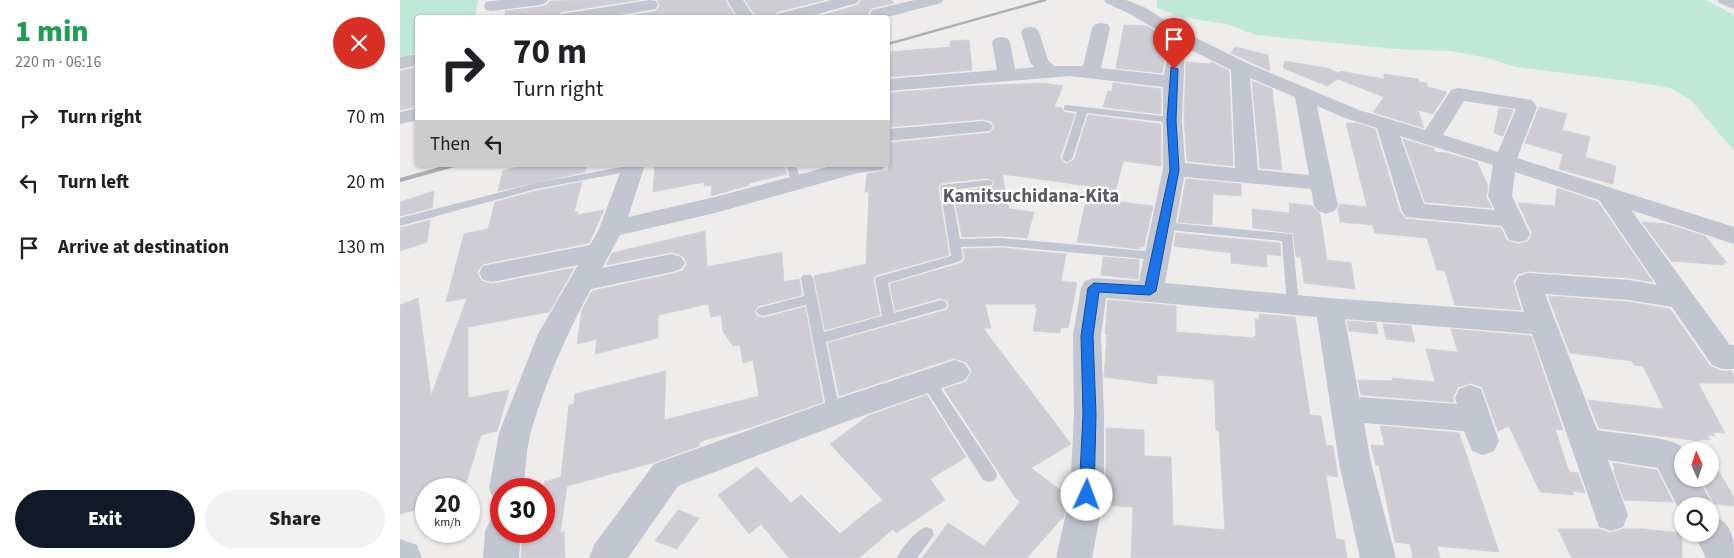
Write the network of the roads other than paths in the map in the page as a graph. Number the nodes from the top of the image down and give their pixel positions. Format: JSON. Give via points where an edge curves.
{"nodes":[{"id":1,"x":540,"y":0,"type":"edge"},
{"id":2,"x":735,"y":0,"type":"edge"},
{"id":3,"x":851,"y":0,"type":"edge"},
{"id":4,"x":935,"y":0,"type":"edge"},
{"id":5,"x":1112,"y":0,"type":"edge"},
{"id":6,"x":1725,"y":0,"type":"edge"},
{"id":7,"x":816,"y":4,"type":"edge"},
{"id":8,"x":1734,"y":4,"type":"edge"},
{"id":9,"x":491,"y":8,"type":"edge"},
{"id":10,"x":652,"y":8,"type":"edge"},
{"id":11,"x":879,"y":11,"type":"edge"},
{"id":12,"x":592,"y":15,"type":"edge"},
{"id":13,"x":745,"y":15,"type":"edge"},
{"id":14,"x":790,"y":15,"type":"edge"},
{"id":15,"x":1101,"y":28,"type":"dead end"},
{"id":16,"x":1030,"y":32,"type":"dead end"},
{"id":17,"x":1180,"y":37,"type":"junction"},
{"id":18,"x":1001,"y":42,"type":"dead end"},
{"id":19,"x":415,"y":60,"type":"edge"},
{"id":20,"x":400,"y":63,"type":"edge"},
{"id":21,"x":1240,"y":67,"type":"junction"},
{"id":22,"x":1049,"y":72,"type":"junction"},
{"id":23,"x":1091,"y":72,"type":"junction"},
{"id":24,"x":1007,"y":75,"type":"junction"},
{"id":25,"x":1173,"y":82,"type":"junction"},
{"id":26,"x":890,"y":85,"type":"edge"},
{"id":27,"x":1304,"y":94,"type":"junction"},
{"id":28,"x":1067,"y":108,"type":"dead end"},
{"id":29,"x":1083,"y":110,"type":"junction"},
{"id":30,"x":415,"y":115,"type":"edge"},
{"id":31,"x":400,"y":118,"type":"edge"},
{"id":32,"x":1172,"y":120,"type":"junction"},
{"id":33,"x":1386,"y":125,"type":"junction"},
{"id":34,"x":983,"y":127,"type":"dead end"},
{"id":35,"x":890,"y":135,"type":"edge"},
{"id":36,"x":1430,"y":138,"type":"junction"},
{"id":37,"x":1067,"y":159,"type":"dead end"},
{"id":38,"x":1504,"y":161,"type":"junction"},
{"id":39,"x":628,"y":167,"type":"edge"},
{"id":40,"x":633,"y":167,"type":"edge"},
{"id":41,"x":849,"y":167,"type":"edge"},
{"id":42,"x":1174,"y":170,"type":"junction"},
{"id":43,"x":794,"y":174,"type":"edge"},
{"id":44,"x":1248,"y":176,"type":"junction"},
{"id":45,"x":988,"y":182,"type":"dead end"},
{"id":46,"x":1321,"y":183,"type":"junction"},
{"id":47,"x":1608,"y":196,"type":"junction"},
{"id":48,"x":1326,"y":206,"type":"dead end"},
{"id":49,"x":400,"y":222,"type":"edge"},
{"id":50,"x":1163,"y":226,"type":"junction"},
{"id":51,"x":1724,"y":232,"type":"edge"},
{"id":52,"x":604,"y":241,"type":"junction"},
{"id":53,"x":954,"y":243,"type":"junction"},
{"id":54,"x":1734,"y":254,"type":"edge"},
{"id":55,"x":1156,"y":256,"type":"junction"},
{"id":56,"x":672,"y":262,"type":"dead end"},
{"id":57,"x":492,"y":273,"type":"dead end"},
{"id":58,"x":807,"y":278,"type":"dead end"},
{"id":59,"x":582,"y":281,"type":"junction"},
{"id":60,"x":1150,"y":291,"type":"junction"},
{"id":61,"x":1680,"y":298,"type":"junction"},
{"id":62,"x":811,"y":299,"type":"junction"},
{"id":63,"x":1293,"y":304,"type":"junction"},
{"id":64,"x":941,"y":305,"type":"dead end"},
{"id":65,"x":1329,"y":308,"type":"junction"},
{"id":66,"x":763,"y":311,"type":"dead end"},
{"id":67,"x":889,"y":318,"type":"junction"},
{"id":68,"x":1542,"y":324,"type":"junction"},
{"id":69,"x":819,"y":339,"type":"junction"},
{"id":70,"x":1734,"y":357,"type":"edge"},
{"id":71,"x":942,"y":376,"type":"joint"},
{"id":72,"x":1346,"y":409,"type":"junction"},
{"id":73,"x":833,"y":413,"type":"junction"},
{"id":74,"x":1476,"y":420,"type":"dead end"},
{"id":75,"x":1587,"y":443,"type":"junction"},
{"id":76,"x":989,"y":475,"type":"dead end"},
{"id":77,"x":508,"y":478,"type":"edge"},
{"id":78,"x":1691,"y":497,"type":"edge"},
{"id":79,"x":1611,"y":515,"type":"dead end"},
{"id":80,"x":926,"y":534,"type":"dead end"},
{"id":81,"x":1716,"y":542,"type":"edge"},
{"id":82,"x":502,"y":543,"type":"edge"},
{"id":83,"x":400,"y":558,"type":"edge"},
{"id":84,"x":404,"y":558,"type":"edge"},
{"id":85,"x":501,"y":558,"type":"edge"},
{"id":86,"x":607,"y":558,"type":"edge"},
{"id":87,"x":906,"y":558,"type":"edge"},
{"id":88,"x":1074,"y":558,"type":"edge"},
{"id":89,"x":1378,"y":558,"type":"edge"},
{"id":90,"x":1725,"y":558,"type":"edge"}],
"edges":[{"from":1,"to":9,"type":"street"},
{"from":2,"to":13,"type":"street"},
{"from":3,"to":7,"type":"street"},
{"from":4,"to":11,"type":"street"},
{"from":5,"to":17,"type":"street","via":[[1138,11]]},
{"from":6,"to":8,"type":"street"},
{"from":7,"to":14,"type":"street"},
{"from":10,"to":12,"type":"street"},
{"from":15,"to":23,"type":"street"},
{"from":16,"to":22,"type":"street","via":[[1039,62]]},
{"from":17,"to":21,"type":"street"},
{"from":17,"to":25,"type":"street","via":[[1174,56]]},
{"from":18,"to":24,"type":"street"},
{"from":19,"to":20,"type":"street"},
{"from":21,"to":27,"type":"street"},
{"from":21,"to":44,"type":"street"},
{"from":22,"to":23,"type":"street"},
{"from":22,"to":24,"type":"street"},
{"from":23,"to":25,"type":"street"},
{"from":24,"to":26,"type":"street"},
{"from":25,"to":32,"type":"street"},
{"from":27,"to":33,"type":"street"},
{"from":27,"to":46,"type":"street"},
{"from":28,"to":29,"type":"lane"},
{"from":29,"to":32,"type":"lane"},
{"from":29,"to":37,"type":"lane"},
{"from":30,"to":31,"type":"street"},
{"from":32,"to":42,"type":"street"},
{"from":33,"to":36,"type":"street"},
{"from":33,"to":38,"type":"street","via":[[1414,211],[1514,227],[1500,196]]},
{"from":34,"to":35,"type":"street"},
{"from":36,"to":38,"type":"street"},
{"from":36,"to":38,"type":"street","via":[[1458,94],[1525,104],[1527,107]]},
{"from":38,"to":47,"type":"street"},
{"from":39,"to":49,"type":"lane","via":[[536,186]]},
{"from":40,"to":52,"type":"street","via":[[625,194]]},
{"from":41,"to":43,"type":"street"},
{"from":42,"to":44,"type":"street"},
{"from":42,"to":50,"type":"street"},
{"from":43,"to":52,"type":"street"},
{"from":44,"to":46,"type":"street"},
{"from":45,"to":53,"type":"lane","via":[[945,187]]},
{"from":46,"to":48,"type":"street"},
{"from":47,"to":51,"type":"street"},
{"from":47,"to":61,"type":"street"},
{"from":50,"to":55,"type":"street"},
{"from":50,"to":63,"type":"lane","via":[[1288,236]]},
{"from":51,"to":54,"type":"street"},
{"from":52,"to":57,"type":"street"},
{"from":52,"to":59,"type":"street"},
{"from":53,"to":55,"type":"lane","via":[[1001,242]]},
{"from":53,"to":67,"type":"lane","via":[[957,258],[881,280]]},
{"from":55,"to":60,"type":"street"},
{"from":56,"to":59,"type":"street"},
{"from":58,"to":62,"type":"lane"},
{"from":59,"to":77,"type":"street","via":[[552,334],[540,363],[515,432]]},
{"from":60,"to":63,"type":"street"},
{"from":60,"to":88,"type":"street","via":[[1094,288],[1087,336],[1087,495]]},
{"from":61,"to":68,"type":"street","via":[[1629,290],[1528,283]]},
{"from":61,"to":70,"type":"street","via":[[1722,357]]},
{"from":62,"to":66,"type":"lane"},
{"from":62,"to":69,"type":"lane"},
{"from":63,"to":65,"type":"street"},
{"from":64,"to":67,"type":"lane"},
{"from":65,"to":68,"type":"street"},
{"from":65,"to":72,"type":"street"},
{"from":67,"to":69,"type":"lane"},
{"from":68,"to":75,"type":"street"},
{"from":69,"to":73,"type":"lane"},
{"from":71,"to":73,"type":"street"},
{"from":71,"to":76,"type":"lane"},
{"from":72,"to":74,"type":"street"},
{"from":72,"to":89,"type":"street"},
{"from":73,"to":86,"type":"street","via":[[666,476]]},
{"from":75,"to":78,"type":"street","via":[[1668,455]]},
{"from":75,"to":79,"type":"street"},
{"from":80,"to":87,"type":"lane"},
{"from":81,"to":90,"type":"street"},
{"from":82,"to":85,"type":"street"},
{"from":83,"to":84,"type":"street"}]}
